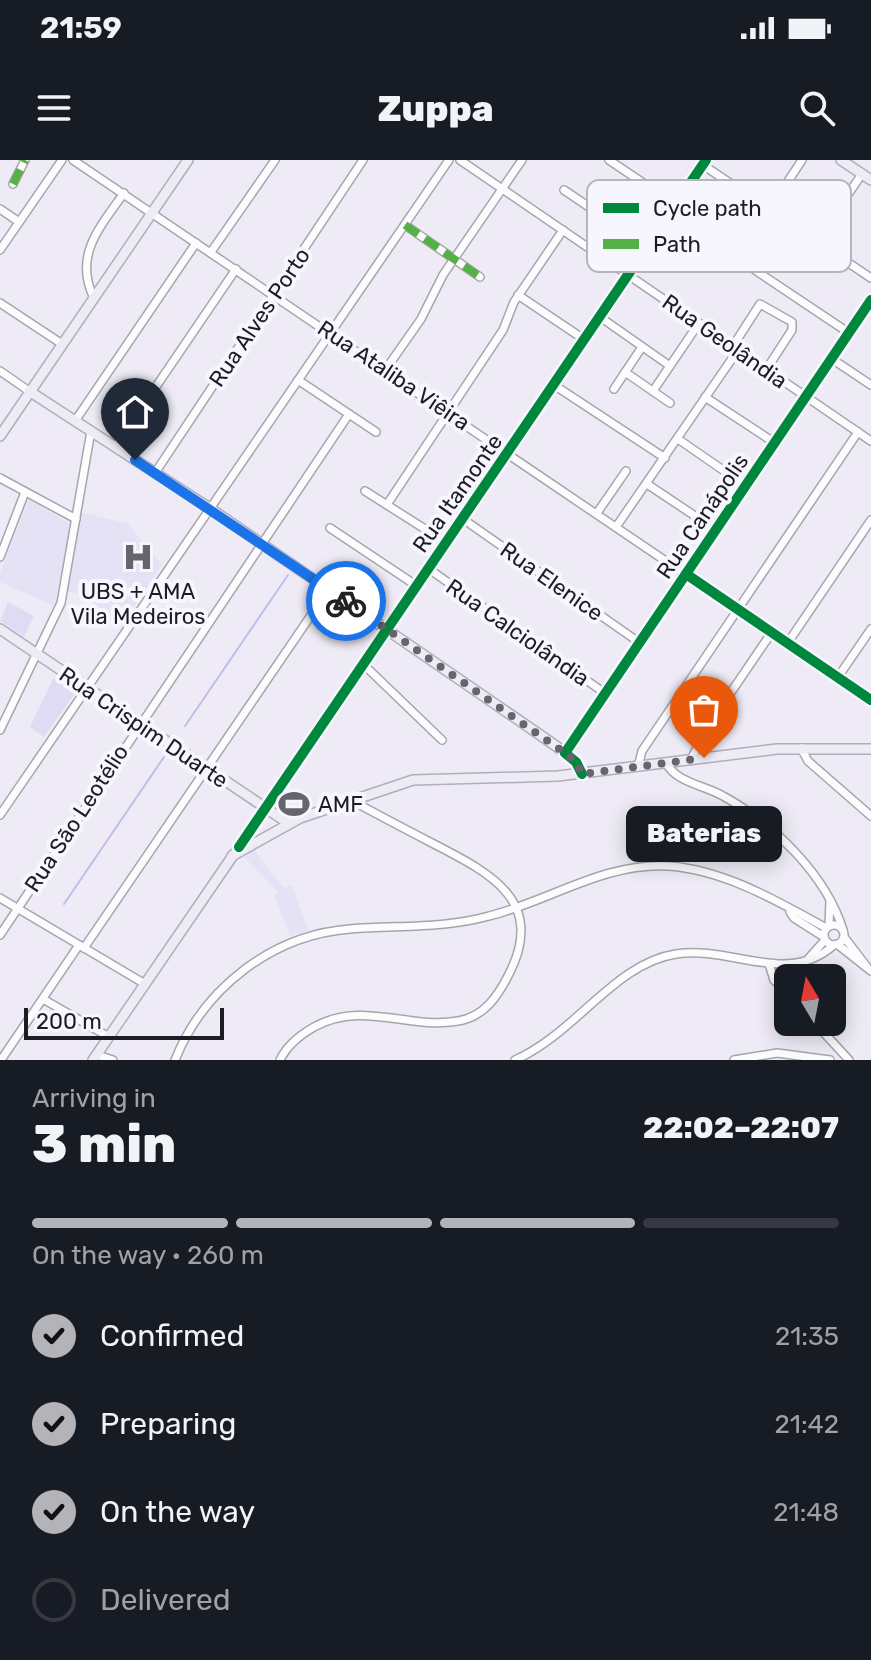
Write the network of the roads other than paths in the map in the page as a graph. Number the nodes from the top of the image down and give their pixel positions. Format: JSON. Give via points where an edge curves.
{"nodes":[{"id":1,"x":25,"y":160,"type":"edge"},
{"id":2,"x":62,"y":160,"type":"edge"},
{"id":3,"x":73,"y":160,"type":"edge"},
{"id":4,"x":275,"y":160,"type":"edge"},
{"id":5,"x":363,"y":160,"type":"edge"},
{"id":6,"x":449,"y":160,"type":"edge"},
{"id":7,"x":460,"y":160,"type":"edge"},
{"id":8,"x":522,"y":160,"type":"edge"},
{"id":9,"x":609,"y":160,"type":"edge"},
{"id":10,"x":802,"y":160,"type":"edge"},
{"id":11,"x":841,"y":160,"type":"edge"},
{"id":12,"x":187,"y":161,"type":"edge"},
{"id":13,"x":704,"y":162,"type":"edge"},
{"id":14,"x":866,"y":177,"type":"edge"},
{"id":15,"x":639,"y":180,"type":"edge"},
{"id":16,"x":692,"y":180,"type":"edge"},
{"id":17,"x":728,"y":180,"type":"edge"},
{"id":18,"x":789,"y":180,"type":"edge"},
{"id":19,"x":13,"y":184,"type":"dead end"},
{"id":20,"x":502,"y":189,"type":"junction"},
{"id":21,"x":564,"y":190,"type":"dead end"},
{"id":22,"x":124,"y":193,"type":"junction"},
{"id":23,"x":851,"y":196,"type":"edge"},
{"id":24,"x":587,"y":206,"type":"edge"},
{"id":25,"x":0,"y":209,"type":"edge"},
{"id":26,"x":152,"y":213,"type":"junction"},
{"id":27,"x":19,"y":222,"type":"junction"},
{"id":28,"x":405,"y":225,"type":"junction"},
{"id":29,"x":563,"y":230,"type":"junction"},
{"id":30,"x":196,"y":243,"type":"junction"},
{"id":31,"x":587,"y":246,"type":"edge"},
{"id":32,"x":0,"y":250,"type":"edge"},
{"id":33,"x":211,"y":252,"type":"junction"},
{"id":34,"x":454,"y":259,"type":"junction"},
{"id":35,"x":851,"y":265,"type":"edge"},
{"id":36,"x":236,"y":269,"type":"junction"},
{"id":37,"x":626,"y":272,"type":"edge"},
{"id":38,"x":758,"y":272,"type":"edge"},
{"id":39,"x":629,"y":274,"type":"junction"},
{"id":40,"x":480,"y":277,"type":"dead end"},
{"id":41,"x":871,"y":278,"type":"edge"},
{"id":42,"x":276,"y":294,"type":"junction"},
{"id":43,"x":518,"y":295,"type":"junction"},
{"id":44,"x":94,"y":298,"type":"junction"},
{"id":45,"x":871,"y":300,"type":"edge"},
{"id":46,"x":0,"y":303,"type":"edge"},
{"id":47,"x":868,"y":310,"type":"edge"},
{"id":48,"x":600,"y":317,"type":"junction"},
{"id":49,"x":699,"y":323,"type":"junction"},
{"id":50,"x":330,"y":332,"type":"junction"},
{"id":51,"x":849,"y":333,"type":"junction"},
{"id":52,"x":585,"y":340,"type":"junction"},
{"id":53,"x":62,"y":344,"type":"junction"},
{"id":54,"x":642,"y":347,"type":"junction"},
{"id":55,"x":736,"y":348,"type":"junction"},
{"id":56,"x":832,"y":359,"type":"junction"},
{"id":57,"x":670,"y":366,"type":"junction"},
{"id":58,"x":386,"y":369,"type":"junction"},
{"id":59,"x":766,"y":370,"type":"junction"},
{"id":60,"x":0,"y":371,"type":"edge"},
{"id":61,"x":625,"y":372,"type":"junction"},
{"id":62,"x":298,"y":380,"type":"junction"},
{"id":63,"x":554,"y":385,"type":"junction"},
{"id":64,"x":871,"y":385,"type":"edge"},
{"id":65,"x":614,"y":389,"type":"dead end"},
{"id":66,"x":29,"y":391,"type":"junction"},
{"id":67,"x":653,"y":391,"type":"junction"},
{"id":68,"x":705,"y":397,"type":"junction"},
{"id":69,"x":806,"y":397,"type":"junction"},
{"id":70,"x":670,"y":403,"type":"dead end"},
{"id":71,"x":448,"y":411,"type":"junction"},
{"id":72,"x":349,"y":414,"type":"junction"},
{"id":73,"x":75,"y":421,"type":"junction"},
{"id":74,"x":91,"y":431,"type":"junction"},
{"id":75,"x":376,"y":432,"type":"dead end"},
{"id":76,"x":858,"y":432,"type":"junction"},
{"id":77,"x":1,"y":434,"type":"edge"},
{"id":78,"x":678,"y":439,"type":"junction"},
{"id":79,"x":871,"y":441,"type":"edge"},
{"id":80,"x":775,"y":443,"type":"junction"},
{"id":81,"x":115,"y":447,"type":"junction"},
{"id":82,"x":509,"y":452,"type":"junction"},
{"id":83,"x":665,"y":458,"type":"junction"},
{"id":84,"x":626,"y":471,"type":"dead end"},
{"id":85,"x":155,"y":473,"type":"junction"},
{"id":86,"x":0,"y":478,"type":"edge"},
{"id":87,"x":647,"y":484,"type":"junction"},
{"id":88,"x":746,"y":486,"type":"junction"},
{"id":89,"x":365,"y":491,"type":"dead end"},
{"id":90,"x":25,"y":492,"type":"junction"},
{"id":91,"x":388,"y":503,"type":"junction"},
{"id":92,"x":211,"y":509,"type":"junction"},
{"id":93,"x":597,"y":513,"type":"junction"},
{"id":94,"x":76,"y":519,"type":"junction"},
{"id":95,"x":463,"y":519,"type":"junction"},
{"id":96,"x":871,"y":520,"type":"edge"},
{"id":97,"x":616,"y":527,"type":"junction"},
{"id":98,"x":330,"y":528,"type":"dead end"},
{"id":99,"x":716,"y":530,"type":"junction"},
{"id":100,"x":447,"y":543,"type":"junction"},
{"id":101,"x":262,"y":545,"type":"junction"},
{"id":102,"x":0,"y":557,"type":"edge"},
{"id":103,"x":429,"y":569,"type":"junction"},
{"id":104,"x":686,"y":574,"type":"junction"},
{"id":105,"x":417,"y":586,"type":"junction"},
{"id":106,"x":329,"y":589,"type":"junction"},
{"id":107,"x":737,"y":609,"type":"junction"},
{"id":108,"x":0,"y":629,"type":"edge"},
{"id":109,"x":871,"y":629,"type":"edge"},
{"id":110,"x":388,"y":630,"type":"junction"},
{"id":111,"x":772,"y":632,"type":"junction"},
{"id":112,"x":640,"y":643,"type":"junction"},
{"id":113,"x":787,"y":644,"type":"junction"},
{"id":114,"x":36,"y":655,"type":"junction"},
{"id":115,"x":364,"y":665,"type":"junction"},
{"id":116,"x":838,"y":677,"type":"junction"},
{"id":117,"x":87,"y":689,"type":"junction"},
{"id":118,"x":606,"y":694,"type":"junction"},
{"id":119,"x":871,"y":700,"type":"edge"},
{"id":120,"x":139,"y":724,"type":"junction"},
{"id":121,"x":0,"y":730,"type":"edge"},
{"id":122,"x":442,"y":740,"type":"dead end"},
{"id":123,"x":801,"y":748,"type":"junction"},
{"id":124,"x":871,"y":749,"type":"edge"},
{"id":125,"x":565,"y":753,"type":"junction"},
{"id":126,"x":691,"y":760,"type":"junction"},
{"id":127,"x":666,"y":763,"type":"junction"},
{"id":128,"x":638,"y":767,"type":"junction"},
{"id":129,"x":205,"y":768,"type":"junction"},
{"id":130,"x":582,"y":774,"type":"junction"},
{"id":131,"x":351,"y":800,"type":"junction"},
{"id":132,"x":265,"y":808,"type":"junction"},
{"id":133,"x":0,"y":815,"type":"edge"},
{"id":134,"x":871,"y":816,"type":"edge"},
{"id":135,"x":288,"y":823,"type":"junction"},
{"id":136,"x":236,"y":851,"type":"junction"},
{"id":137,"x":828,"y":895,"type":"junction"},
{"id":138,"x":0,"y":898,"type":"edge"},
{"id":139,"x":17,"y":908,"type":"junction"},
{"id":140,"x":517,"y":908,"type":"junction"},
{"id":141,"x":826,"y":933,"type":"junction"},
{"id":142,"x":843,"y":934,"type":"junction"},
{"id":143,"x":0,"y":935,"type":"edge"},
{"id":144,"x":835,"y":944,"type":"junction"},
{"id":145,"x":82,"y":946,"type":"junction"},
{"id":146,"x":769,"y":964,"type":"junction"},
{"id":147,"x":774,"y":964,"type":"edge"},
{"id":148,"x":803,"y":964,"type":"joint"},
{"id":149,"x":869,"y":969,"type":"edge"},
{"id":150,"x":774,"y":980,"type":"edge"},
{"id":151,"x":145,"y":984,"type":"junction"},
{"id":152,"x":43,"y":999,"type":"junction"},
{"id":153,"x":827,"y":1036,"type":"edge"},
{"id":154,"x":109,"y":1037,"type":"junction"},
{"id":155,"x":95,"y":1057,"type":"edge"},
{"id":156,"x":1,"y":1060,"type":"edge"},
{"id":157,"x":113,"y":1060,"type":"edge"},
{"id":158,"x":175,"y":1060,"type":"edge"},
{"id":159,"x":280,"y":1060,"type":"edge"},
{"id":160,"x":515,"y":1060,"type":"edge"},
{"id":161,"x":734,"y":1060,"type":"edge"},
{"id":162,"x":830,"y":1060,"type":"edge"},
{"id":163,"x":849,"y":1060,"type":"edge"}],
"edges":[{"from":1,"to":19,"type":"street"},
{"from":2,"to":27,"type":"street"},
{"from":3,"to":22,"type":"street","name":"Rua Ataliba Viêira"},
{"from":4,"to":33,"type":"street"},
{"from":5,"to":42,"type":"street","name":"Rua Alves Porto"},
{"from":6,"to":28,"type":"street"},
{"from":7,"to":20,"type":"street","name":"Rua Geolândia"},
{"from":8,"to":20,"type":"street"},
{"from":9,"to":15,"type":"street"},
{"from":10,"to":18,"type":"street"},
{"from":11,"to":14,"type":"main road"},
{"from":12,"to":26,"type":"main road"},
{"from":13,"to":16,"type":"street","name":"Rua Itamonte"},
{"from":13,"to":17,"type":"street"},
{"from":14,"to":23,"type":"street"},
{"from":20,"to":29,"type":"street","name":"Rua Geolândia"},
{"from":20,"to":34,"type":"street"},
{"from":21,"to":24,"type":"street"},
{"from":22,"to":26,"type":"street","name":"Rua Ataliba Viêira"},
{"from":22,"to":44,"type":"street","via":[[87,248],[86,275]]},
{"from":25,"to":27,"type":"street"},
{"from":26,"to":30,"type":"street","name":"Rua Ataliba Viêira"},
{"from":26,"to":44,"type":"main road"},
{"from":27,"to":32,"type":"street"},
{"from":28,"to":34,"type":"street"},
{"from":28,"to":50,"type":"street"},
{"from":29,"to":31,"type":"street","name":"Rua Geolândia"},
{"from":29,"to":43,"type":"street"},
{"from":30,"to":33,"type":"street","name":"Rua Ataliba Viêira"},
{"from":30,"to":73,"type":"street"},
{"from":33,"to":36,"type":"street","name":"Rua Ataliba Viêira"},
{"from":34,"to":40,"type":"street"},
{"from":34,"to":58,"type":"street"},
{"from":35,"to":41,"type":"street"},
{"from":36,"to":42,"type":"street","name":"Rua Ataliba Viêira"},
{"from":36,"to":81,"type":"street"},
{"from":37,"to":39,"type":"street","name":"Rua Geolândia"},
{"from":38,"to":51,"type":"street"},
{"from":39,"to":48,"type":"street","name":"Rua Itamonte"},
{"from":39,"to":49,"type":"street","name":"Rua Geolândia"},
{"from":42,"to":50,"type":"street","name":"Rua Ataliba Viêira"},
{"from":42,"to":85,"type":"street","name":"Rua Alves Porto"},
{"from":43,"to":52,"type":"street"},
{"from":43,"to":71,"type":"street","via":[[503,330]]},
{"from":44,"to":53,"type":"main road"},
{"from":45,"to":47,"type":"street","name":"Rua Canápolis"},
{"from":46,"to":53,"type":"street"},
{"from":47,"to":51,"type":"street","name":"Rua Canápolis"},
{"from":48,"to":52,"type":"street","name":"Rua Itamonte"},
{"from":48,"to":54,"type":"street"},
{"from":49,"to":55,"type":"street","name":"Rua Geolândia"},
{"from":49,"to":57,"type":"street"},
{"from":50,"to":58,"type":"street","name":"Rua Ataliba Viêira"},
{"from":50,"to":62,"type":"street"},
{"from":51,"to":56,"type":"street","name":"Rua Canápolis"},
{"from":52,"to":63,"type":"street","name":"Rua Itamonte"},
{"from":53,"to":66,"type":"main road"},
{"from":54,"to":57,"type":"street"},
{"from":54,"to":61,"type":"street"},
{"from":55,"to":59,"type":"street","name":"Rua Geolândia"},
{"from":55,"to":59,"type":"street","via":[[762,304],[792,322],[794,328]]},
{"from":55,"to":68,"type":"street"},
{"from":56,"to":64,"type":"street"},
{"from":56,"to":69,"type":"street","name":"Rua Canápolis"},
{"from":57,"to":67,"type":"street"},
{"from":58,"to":71,"type":"street","name":"Rua Ataliba Viêira"},
{"from":59,"to":69,"type":"street","name":"Rua Geolândia"},
{"from":60,"to":66,"type":"street"},
{"from":61,"to":65,"type":"street"},
{"from":61,"to":67,"type":"street"},
{"from":62,"to":72,"type":"street"},
{"from":62,"to":92,"type":"street"},
{"from":63,"to":82,"type":"street","name":"Rua Itamonte"},
{"from":63,"to":83,"type":"street"},
{"from":66,"to":73,"type":"main road"},
{"from":66,"to":77,"type":"main road"},
{"from":67,"to":70,"type":"street"},
{"from":68,"to":78,"type":"street"},
{"from":68,"to":80,"type":"street"},
{"from":69,"to":76,"type":"street","name":"Rua Geolândia"},
{"from":69,"to":80,"type":"street","name":"Rua Canápolis"},
{"from":71,"to":82,"type":"street","name":"Rua Ataliba Viêira"},
{"from":71,"to":91,"type":"street"},
{"from":72,"to":75,"type":"street"},
{"from":72,"to":101,"type":"street","name":"Rua São Leotélio"},
{"from":73,"to":74,"type":"main road"},
{"from":74,"to":81,"type":"main road"},
{"from":74,"to":94,"type":"street"},
{"from":76,"to":79,"type":"street","name":"Rua Geolândia"},
{"from":76,"to":107,"type":"street"},
{"from":78,"to":83,"type":"street"},
{"from":78,"to":88,"type":"street"},
{"from":80,"to":88,"type":"street","name":"Rua Canápolis"},
{"from":81,"to":85,"type":"main road"},
{"from":82,"to":93,"type":"street","name":"Rua Ataliba Viêira"},
{"from":82,"to":95,"type":"street","name":"Rua Itamonte"},
{"from":83,"to":87,"type":"street"},
{"from":84,"to":93,"type":"street"},
{"from":85,"to":92,"type":"main road"},
{"from":86,"to":90,"type":"street"},
{"from":87,"to":97,"type":"street"},
{"from":87,"to":99,"type":"street"},
{"from":88,"to":99,"type":"street","name":"Rua Canápolis"},
{"from":89,"to":91,"type":"street"},
{"from":90,"to":94,"type":"street"},
{"from":90,"to":102,"type":"street"},
{"from":91,"to":100,"type":"street"},
{"from":92,"to":101,"type":"main road"},
{"from":92,"to":117,"type":"street"},
{"from":93,"to":97,"type":"street","name":"Rua Ataliba Viêira"},
{"from":94,"to":114,"type":"street","via":[[61,603]]},
{"from":95,"to":100,"type":"street","name":"Rua Itamonte"},
{"from":95,"to":112,"type":"street","name":"Rua Elenice"},
{"from":96,"to":113,"type":"street"},
{"from":97,"to":104,"type":"street","name":"Rua Ataliba Viêira"},
{"from":98,"to":105,"type":"street"},
{"from":99,"to":104,"type":"street","name":"Rua Canápolis"},
{"from":100,"to":103,"type":"street","name":"Rua Itamonte"},
{"from":101,"to":106,"type":"main road"},
{"from":101,"to":120,"type":"street","name":"Rua São Leotélio"},
{"from":103,"to":105,"type":"street","name":"Rua Itamonte"},
{"from":103,"to":118,"type":"street","name":"Rua Calciolândia"},
{"from":104,"to":107,"type":"street","name":"Rua Ataliba Viêira"},
{"from":104,"to":112,"type":"street","name":"Rua Canápolis"},
{"from":105,"to":110,"type":"street","name":"Rua Itamonte"},
{"from":106,"to":110,"type":"main road"},
{"from":106,"to":129,"type":"street"},
{"from":107,"to":111,"type":"street","name":"Rua Ataliba Viêira"},
{"from":107,"to":128,"type":"street","via":[[642,751]]},
{"from":108,"to":114,"type":"main road","name":"Rua Crispim Duarte"},
{"from":109,"to":116,"type":"street"},
{"from":110,"to":115,"type":"street","name":"Rua Itamonte"},
{"from":110,"to":125,"type":"main road"},
{"from":111,"to":113,"type":"street","name":"Rua Ataliba Viêira"},
{"from":111,"to":126,"type":"street"},
{"from":112,"to":118,"type":"street","name":"Rua Canápolis"},
{"from":113,"to":116,"type":"street","name":"Rua Ataliba Viêira"},
{"from":114,"to":117,"type":"main road","name":"Rua Crispim Duarte"},
{"from":114,"to":121,"type":"street"},
{"from":115,"to":122,"type":"street"},
{"from":115,"to":132,"type":"street","name":"Rua Itamonte"},
{"from":116,"to":119,"type":"street","name":"Rua Ataliba Viêira"},
{"from":117,"to":120,"type":"main road","name":"Rua Crispim Duarte"},
{"from":117,"to":133,"type":"street"},
{"from":118,"to":125,"type":"street","name":"Rua Canápolis"},
{"from":120,"to":129,"type":"main road","name":"Rua Crispim Duarte"},
{"from":120,"to":139,"type":"street","name":"Rua São Leotélio"},
{"from":123,"to":124,"type":"main road"},
{"from":123,"to":126,"type":"main road"},
{"from":123,"to":134,"type":"street","via":[[808,761]]},
{"from":125,"to":130,"type":"main road"},
{"from":126,"to":127,"type":"main road"},
{"from":127,"to":128,"type":"main road"},
{"from":127,"to":137,"type":"street","via":[[678,776],[753,814]]},
{"from":128,"to":130,"type":"main road"},
{"from":129,"to":132,"type":"main road","name":"Rua Crispim Duarte"},
{"from":129,"to":145,"type":"street"},
{"from":130,"to":131,"type":"main road","via":[[413,780]]},
{"from":131,"to":135,"type":"main road"},
{"from":131,"to":140,"type":"street","via":[[478,867],[501,884]]},
{"from":132,"to":135,"type":"main road","name":"Rua Crispim Duarte"},
{"from":132,"to":136,"type":"street","name":"Rua Itamonte"},
{"from":135,"to":136,"type":"main road"},
{"from":136,"to":151,"type":"main road"},
{"from":137,"to":141,"type":"street","via":[[832,911]]},
{"from":137,"to":142,"type":"street"},
{"from":138,"to":139,"type":"street"},
{"from":139,"to":143,"type":"street","name":"Rua São Leotélio"},
{"from":139,"to":145,"type":"street"},
{"from":140,"to":141,"type":"street","via":[[619,870],[666,866],[710,874]]},
{"from":140,"to":158,"type":"street","via":[[440,926],[351,929],[287,944],[253,963],[211,999]]},
{"from":140,"to":159,"type":"street","via":[[522,933],[517,959],[483,1010],[439,1023],[368,1013],[335,1017],[300,1036]]},
{"from":141,"to":142,"type":"street","via":[[835,925]]},
{"from":141,"to":144,"type":"street"},
{"from":141,"to":148,"type":"street"},
{"from":142,"to":144,"type":"street"},
{"from":142,"to":149,"type":"street"},
{"from":144,"to":148,"type":"street"},
{"from":144,"to":149,"type":"street"},
{"from":145,"to":151,"type":"street"},
{"from":145,"to":152,"type":"street"},
{"from":146,"to":147,"type":"street"},
{"from":146,"to":150,"type":"street"},
{"from":146,"to":160,"type":"street","via":[[702,953],[654,959],[625,975],[565,1030]]},
{"from":151,"to":154,"type":"main road"},
{"from":152,"to":154,"type":"street"},
{"from":152,"to":156,"type":"street"},
{"from":153,"to":163,"type":"street"},
{"from":154,"to":155,"type":"main road"},
{"from":155,"to":157,"type":"street"},
{"from":161,"to":162,"type":"street","via":[[777,1053]]}]}
